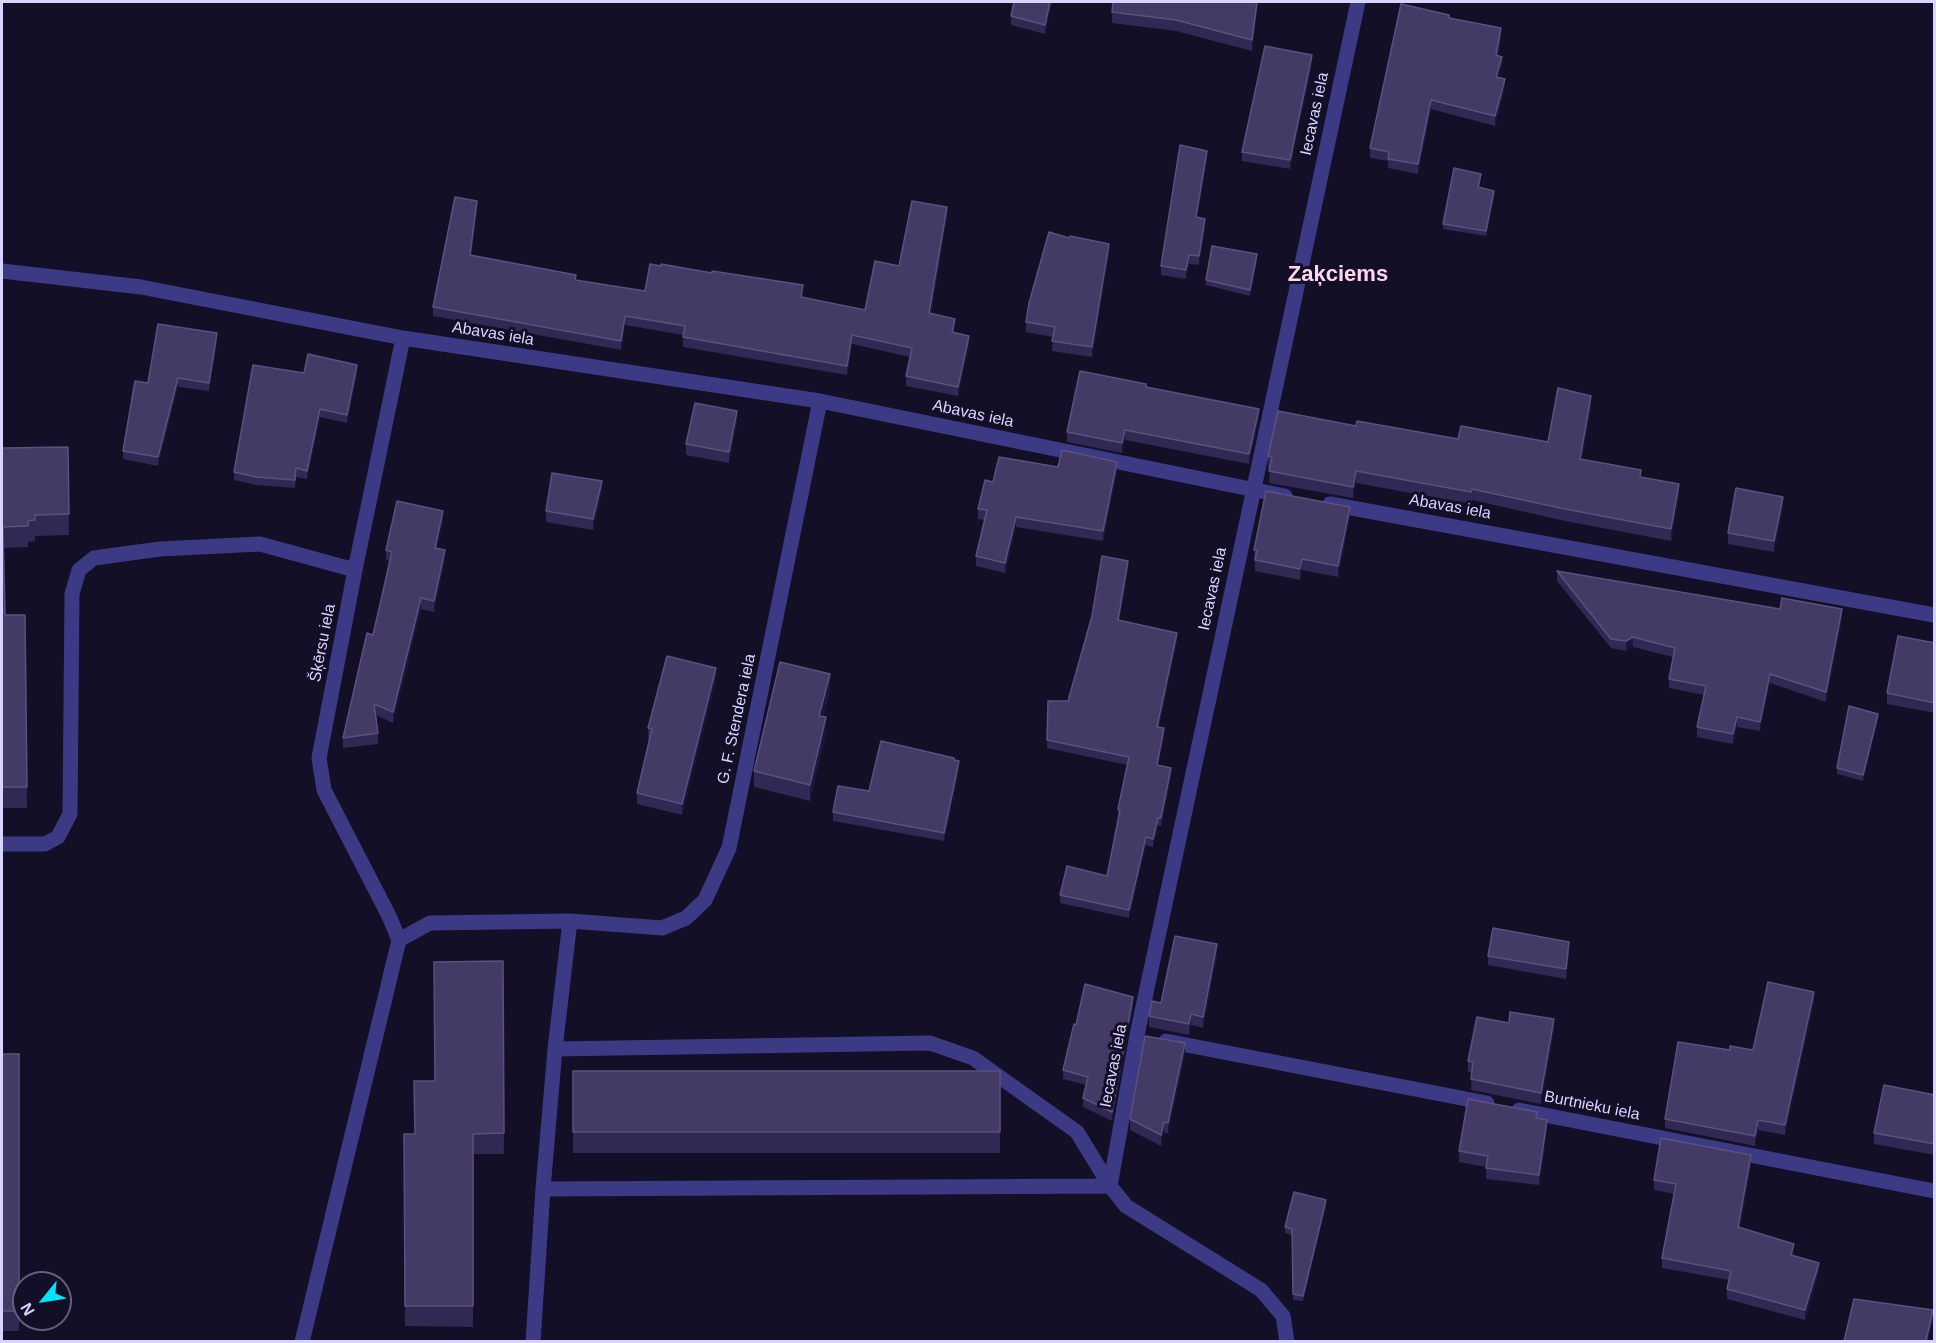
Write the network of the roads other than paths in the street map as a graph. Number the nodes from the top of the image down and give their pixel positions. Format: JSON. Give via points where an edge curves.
{"nodes":[{"id":1,"x":1358,"y":2,"type":"edge"},
{"id":2,"x":2,"y":271,"type":"edge"},
{"id":3,"x":403,"y":338,"type":"junction"},
{"id":4,"x":820,"y":401,"type":"junction"},
{"id":5,"x":1253,"y":490,"type":"junction"},
{"id":6,"x":355,"y":570,"type":"junction"},
{"id":7,"x":1935,"y":615,"type":"edge"},
{"id":8,"x":2,"y":844,"type":"edge"},
{"id":9,"x":570,"y":921,"type":"junction"},
{"id":10,"x":399,"y":940,"type":"junction"},
{"id":11,"x":1137,"y":1035,"type":"junction"},
{"id":12,"x":555,"y":1049,"type":"junction"},
{"id":13,"x":1110,"y":1186,"type":"junction"},
{"id":14,"x":543,"y":1189,"type":"junction"},
{"id":15,"x":1935,"y":1191,"type":"edge"},
{"id":16,"x":302,"y":1341,"type":"edge"},
{"id":17,"x":533,"y":1341,"type":"edge"},
{"id":18,"x":1287,"y":1341,"type":"edge"}],
"edges":[{"from":1,"to":5,"type":"street","name":"Iecavas iela"},
{"from":2,"to":3,"type":"street","name":"Abavas iela","via":[[141,287]]},
{"from":3,"to":4,"type":"street","name":"Abavas iela"},
{"from":3,"to":6,"type":"street","name":"Šķērsu iela"},
{"from":4,"to":5,"type":"street","name":"Abavas iela"},
{"from":4,"to":9,"type":"street","name":"G. F. Stendera iela","via":[[729,848],[705,900],[686,918],[662,928]]},
{"from":5,"to":7,"type":"street","name":"Abavas iela"},
{"from":5,"to":11,"type":"street","name":"Iecavas iela"},
{"from":6,"to":8,"type":"street","via":[[260,544],[160,549],[94,558],[79,570],[72,594],[70,814],[58,837],[45,844]]},
{"from":6,"to":10,"type":"street","name":"Šķērsu iela","via":[[319,758],[324,790]]},
{"from":9,"to":10,"type":"street","name":"G. F. Stendera iela","via":[[430,923]]},
{"from":9,"to":12,"type":"street"},
{"from":10,"to":16,"type":"street"},
{"from":11,"to":13,"type":"street","name":"Iecavas iela"},
{"from":11,"to":15,"type":"street","name":"Burtnieku iela"},
{"from":12,"to":13,"type":"street","via":[[930,1043],[973,1058],[1077,1132]]},
{"from":12,"to":14,"type":"street"},
{"from":13,"to":14,"type":"street"},
{"from":13,"to":18,"type":"street","via":[[1126,1206],[1261,1290],[1283,1316]]},
{"from":14,"to":17,"type":"street"}]}
